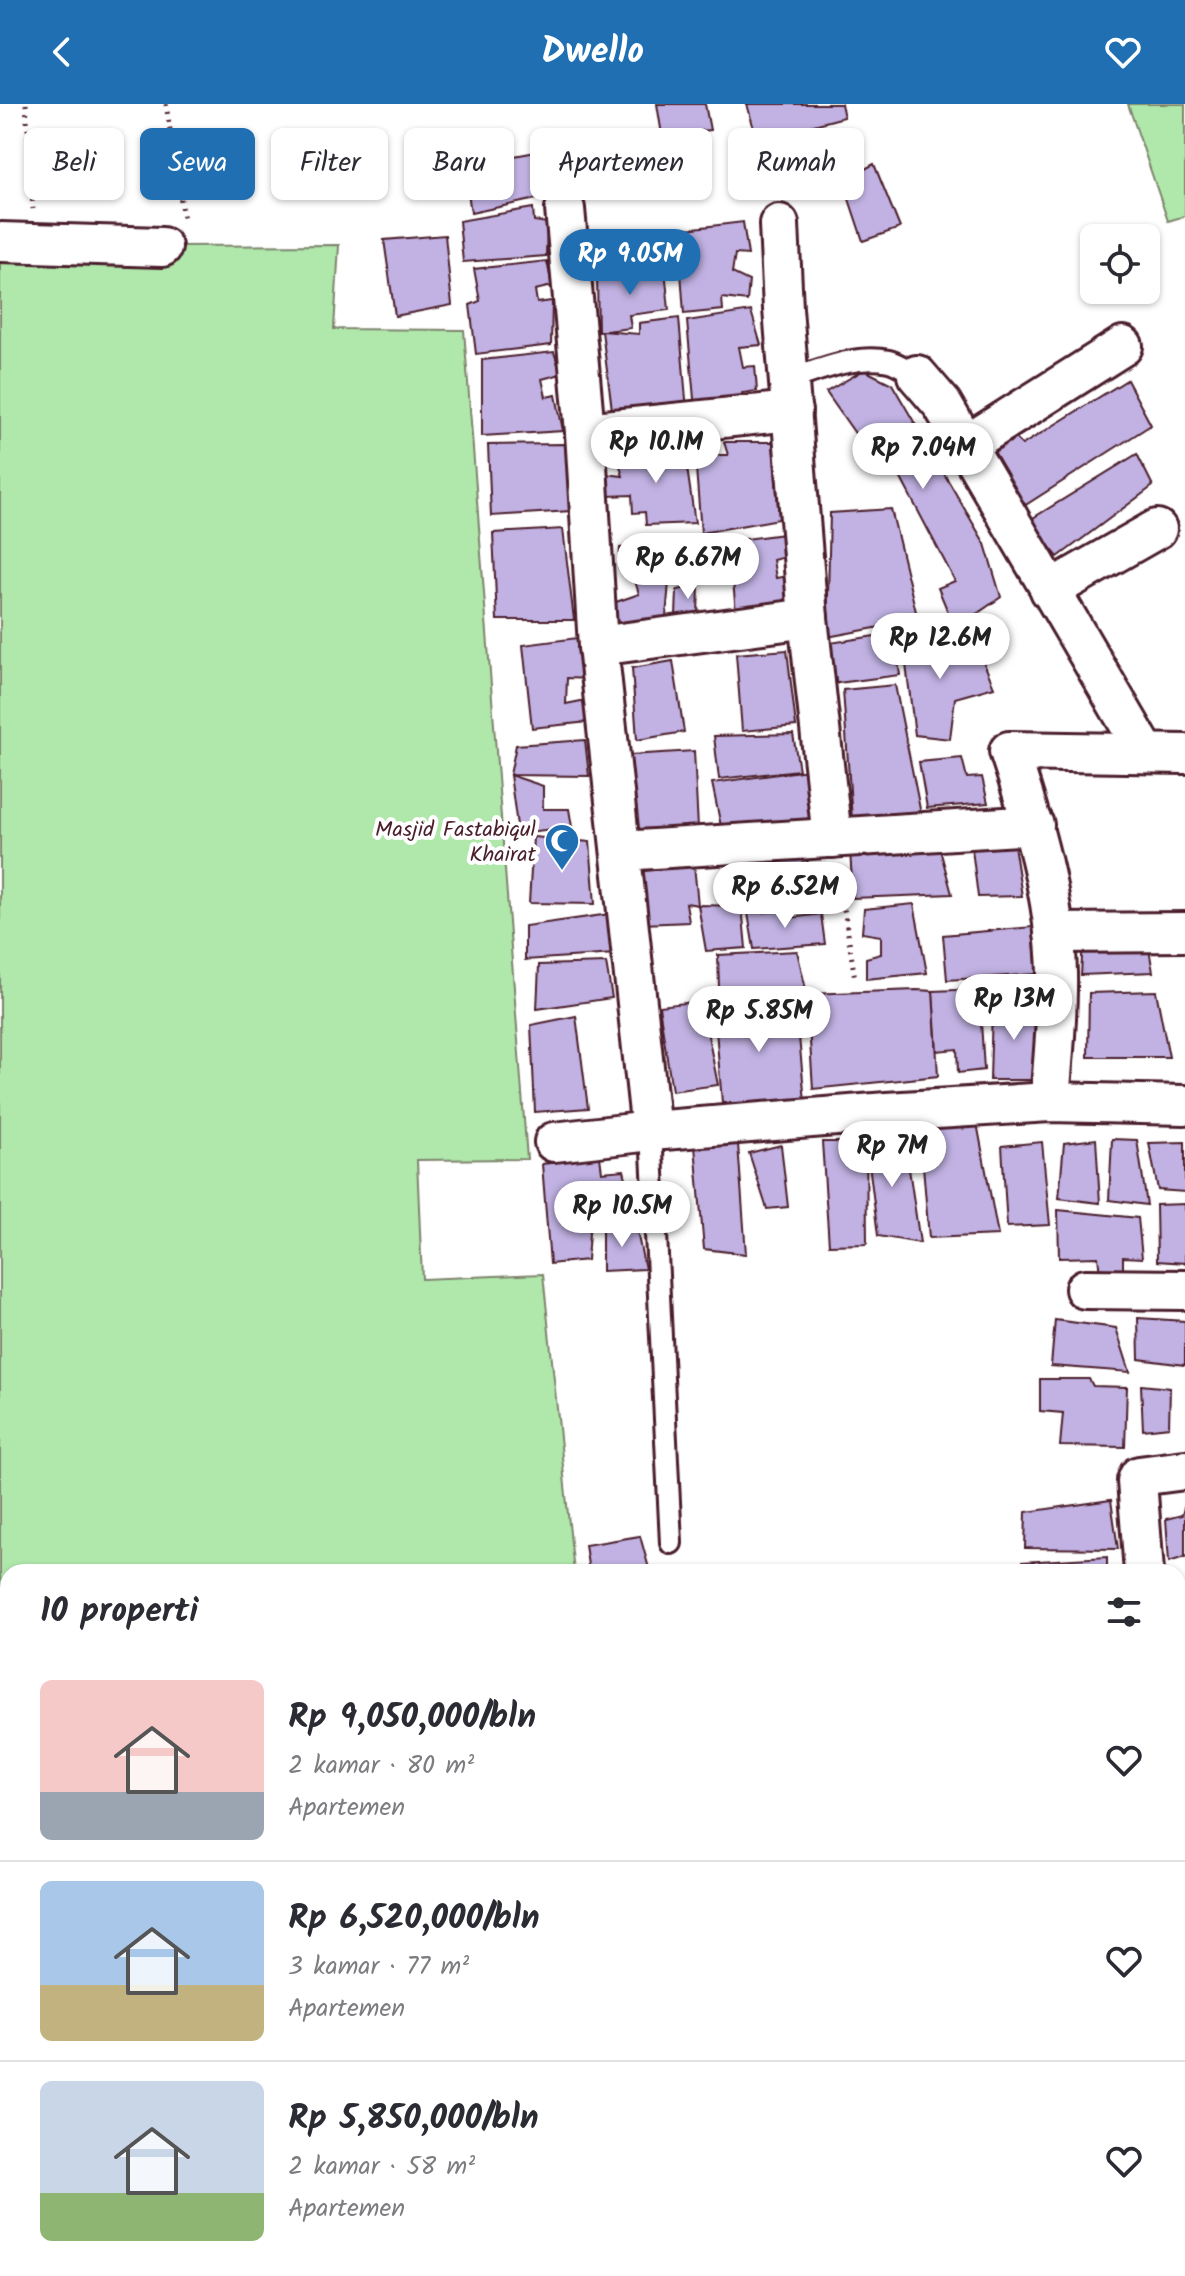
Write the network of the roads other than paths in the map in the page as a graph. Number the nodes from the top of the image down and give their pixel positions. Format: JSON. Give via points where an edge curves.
{"nodes":[{"id":1,"x":565,"y":209,"type":"dead end"},
{"id":2,"x":779,"y":224,"type":"dead end"},
{"id":3,"x":18,"y":242,"type":"edge"},
{"id":4,"x":162,"y":247,"type":"road end"},
{"id":5,"x":1123,"y":346,"type":"dead end"},
{"id":6,"x":917,"y":375,"type":"joint"},
{"id":7,"x":790,"y":396,"type":"junction"},
{"id":8,"x":585,"y":432,"type":"junction"},
{"id":9,"x":966,"y":445,"type":"junction"},
{"id":10,"x":1157,"y":529,"type":"dead end"},
{"id":11,"x":1050,"y":590,"type":"junction"},
{"id":12,"x":808,"y":618,"type":"junction"},
{"id":13,"x":598,"y":646,"type":"junction"},
{"id":14,"x":1146,"y":753,"type":"junction"},
{"id":15,"x":1185,"y":754,"type":"edge"},
{"id":16,"x":1034,"y":825,"type":"junction"},
{"id":17,"x":832,"y":838,"type":"junction"},
{"id":18,"x":622,"y":851,"type":"junction"},
{"id":19,"x":1185,"y":932,"type":"edge"},
{"id":20,"x":1054,"y":933,"type":"junction"},
{"id":21,"x":1050,"y":1102,"type":"junction"},
{"id":22,"x":1185,"y":1105,"type":"edge"},
{"id":23,"x":651,"y":1131,"type":"junction"},
{"id":24,"x":554,"y":1142,"type":"dead end"},
{"id":25,"x":1085,"y":1289,"type":"dead end"},
{"id":26,"x":1185,"y":1290,"type":"edge"},
{"id":27,"x":1185,"y":1470,"type":"edge"},
{"id":28,"x":671,"y":1543,"type":"dead end"},
{"id":29,"x":1143,"y":1564,"type":"edge"}],
"edges":[{"from":1,"to":8,"type":"street"},
{"from":2,"to":7,"type":"street"},
{"from":3,"to":4,"type":"street"},
{"from":5,"to":9,"type":"street"},
{"from":6,"to":7,"type":"lane","via":[[891,362],[867,359],[839,364]]},
{"from":6,"to":9,"type":"street"},
{"from":7,"to":8,"type":"street"},
{"from":7,"to":12,"type":"street"},
{"from":8,"to":13,"type":"street"},
{"from":9,"to":11,"type":"street"},
{"from":10,"to":11,"type":"street"},
{"from":11,"to":14,"type":"street"},
{"from":12,"to":13,"type":"street"},
{"from":12,"to":17,"type":"street"},
{"from":13,"to":18,"type":"street"},
{"from":14,"to":15,"type":"street"},
{"from":14,"to":16,"type":"street","via":[[1009,751]]},
{"from":16,"to":17,"type":"street"},
{"from":16,"to":20,"type":"street"},
{"from":17,"to":18,"type":"street"},
{"from":18,"to":23,"type":"street"},
{"from":19,"to":20,"type":"street"},
{"from":20,"to":21,"type":"street","via":[[1057,1001]]},
{"from":21,"to":22,"type":"street"},
{"from":21,"to":23,"type":"street"},
{"from":23,"to":24,"type":"street"},
{"from":23,"to":28,"type":"lane"},
{"from":25,"to":26,"type":"street"},
{"from":27,"to":29,"type":"street","via":[[1139,1476]]}]}
